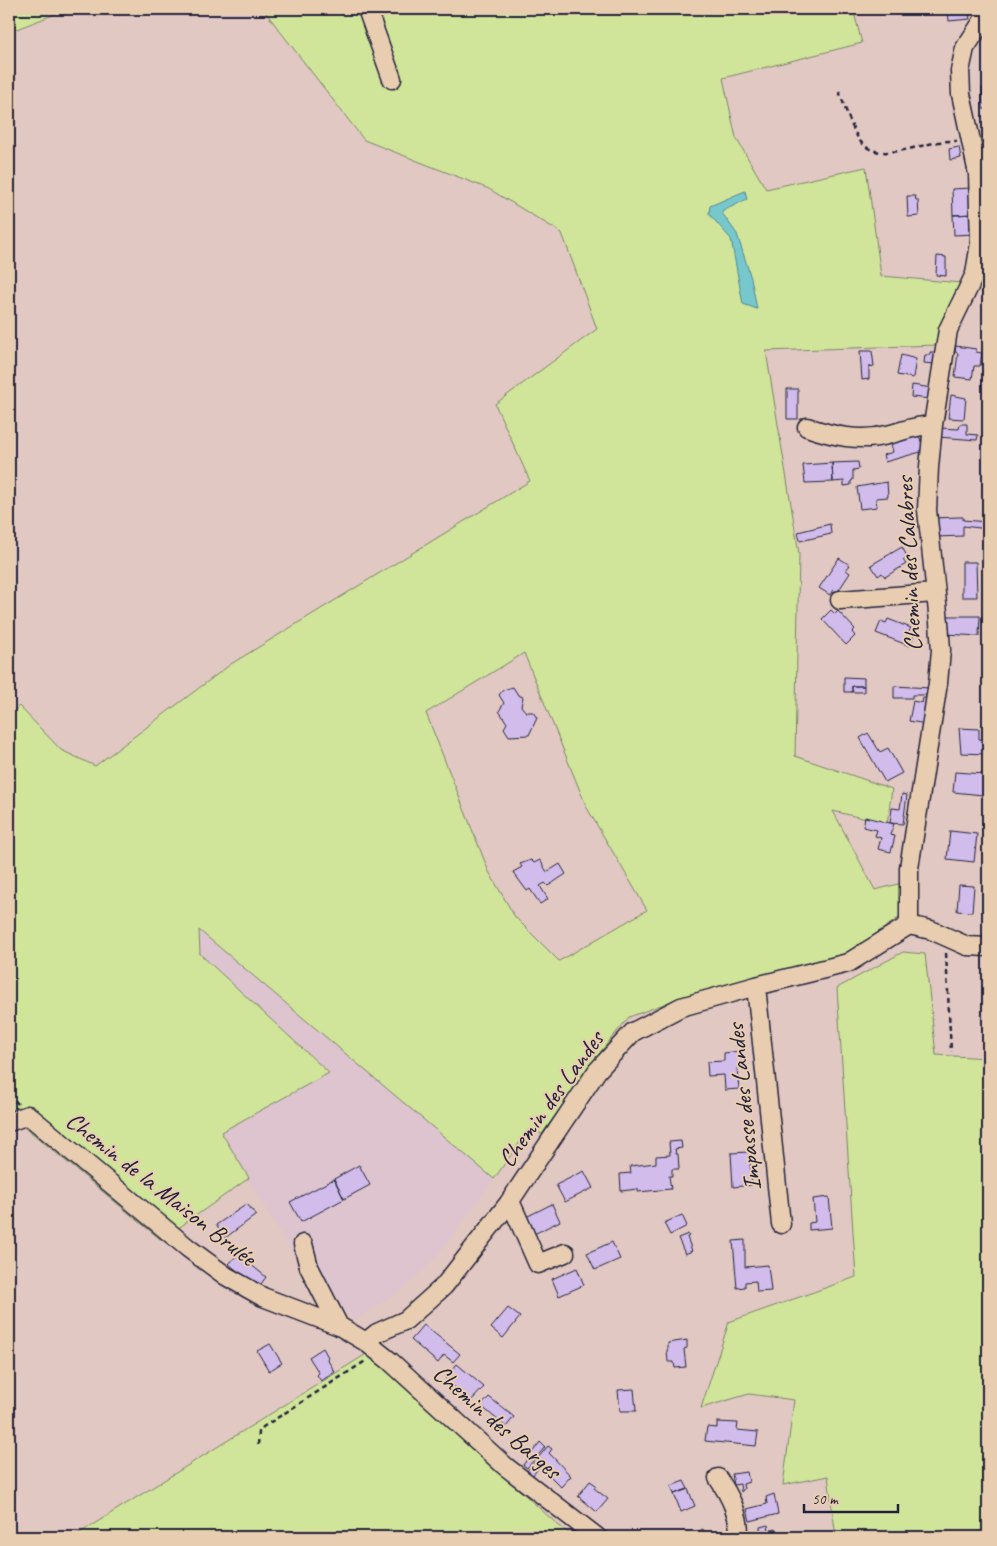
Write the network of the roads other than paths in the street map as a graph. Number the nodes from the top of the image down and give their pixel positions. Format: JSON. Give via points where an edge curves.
{"nodes":[{"id":1,"x":367,"y":9,"type":"edge"},
{"id":2,"x":988,"y":13,"type":"edge"},
{"id":3,"x":392,"y":79,"type":"dead end"},
{"id":4,"x":933,"y":426,"type":"junction"},
{"id":5,"x":807,"y":427,"type":"dead end"},
{"id":6,"x":935,"y":593,"type":"junction"},
{"id":7,"x":840,"y":600,"type":"dead end"},
{"id":8,"x":909,"y":925,"type":"junction"},
{"id":9,"x":988,"y":947,"type":"edge"},
{"id":10,"x":756,"y":986,"type":"junction"},
{"id":11,"x":9,"y":1122,"type":"edge"},
{"id":12,"x":510,"y":1202,"type":"junction"},
{"id":13,"x":781,"y":1224,"type":"dead end"},
{"id":14,"x":303,"y":1244,"type":"dead end"},
{"id":15,"x":565,"y":1253,"type":"dead end"},
{"id":16,"x":339,"y":1326,"type":"junction"},
{"id":17,"x":372,"y":1347,"type":"junction"},
{"id":18,"x":718,"y":1478,"type":"dead end"},
{"id":19,"x":597,"y":1537,"type":"edge"},
{"id":20,"x":739,"y":1537,"type":"edge"}],
"edges":[{"from":1,"to":3,"type":"street"},
{"from":2,"to":4,"type":"street","name":"Chemin des Calabres","via":[[965,48],[960,71],[961,94],[978,174],[980,243],[975,274],[948,330]]},
{"from":4,"to":5,"type":"street","via":[[923,425],[869,438],[830,435]]},
{"from":4,"to":6,"type":"street","name":"Chemin des Calabres","via":[[927,510]]},
{"from":6,"to":7,"type":"street"},
{"from":6,"to":8,"type":"street","name":"Chemin des Calabres","via":[[940,658],[909,868]]},
{"from":8,"to":9,"type":"street","via":[[931,930],[967,946]]},
{"from":8,"to":10,"type":"street","name":"Chemin des Landes","via":[[848,963]]},
{"from":10,"to":12,"type":"street","name":"Chemin des Landes","via":[[681,1007],[633,1032],[597,1071]]},
{"from":10,"to":13,"type":"street","name":"Impasse des Landes"},
{"from":11,"to":16,"type":"street","name":"Chemin de la Maison Brulée","via":[[28,1115],[226,1276],[263,1298]]},
{"from":12,"to":15,"type":"street","via":[[538,1264]]},
{"from":12,"to":17,"type":"street","name":"Chemin des Landes","via":[[444,1286],[406,1320],[377,1333]]},
{"from":14,"to":16,"type":"street","via":[[309,1267]]},
{"from":16,"to":17,"type":"street","name":"Chemin de la Maison Brulée"},
{"from":17,"to":19,"type":"street","name":"Chemin des Barges","via":[[505,1466]]},
{"from":18,"to":20,"type":"street","via":[[732,1500]]}]}
